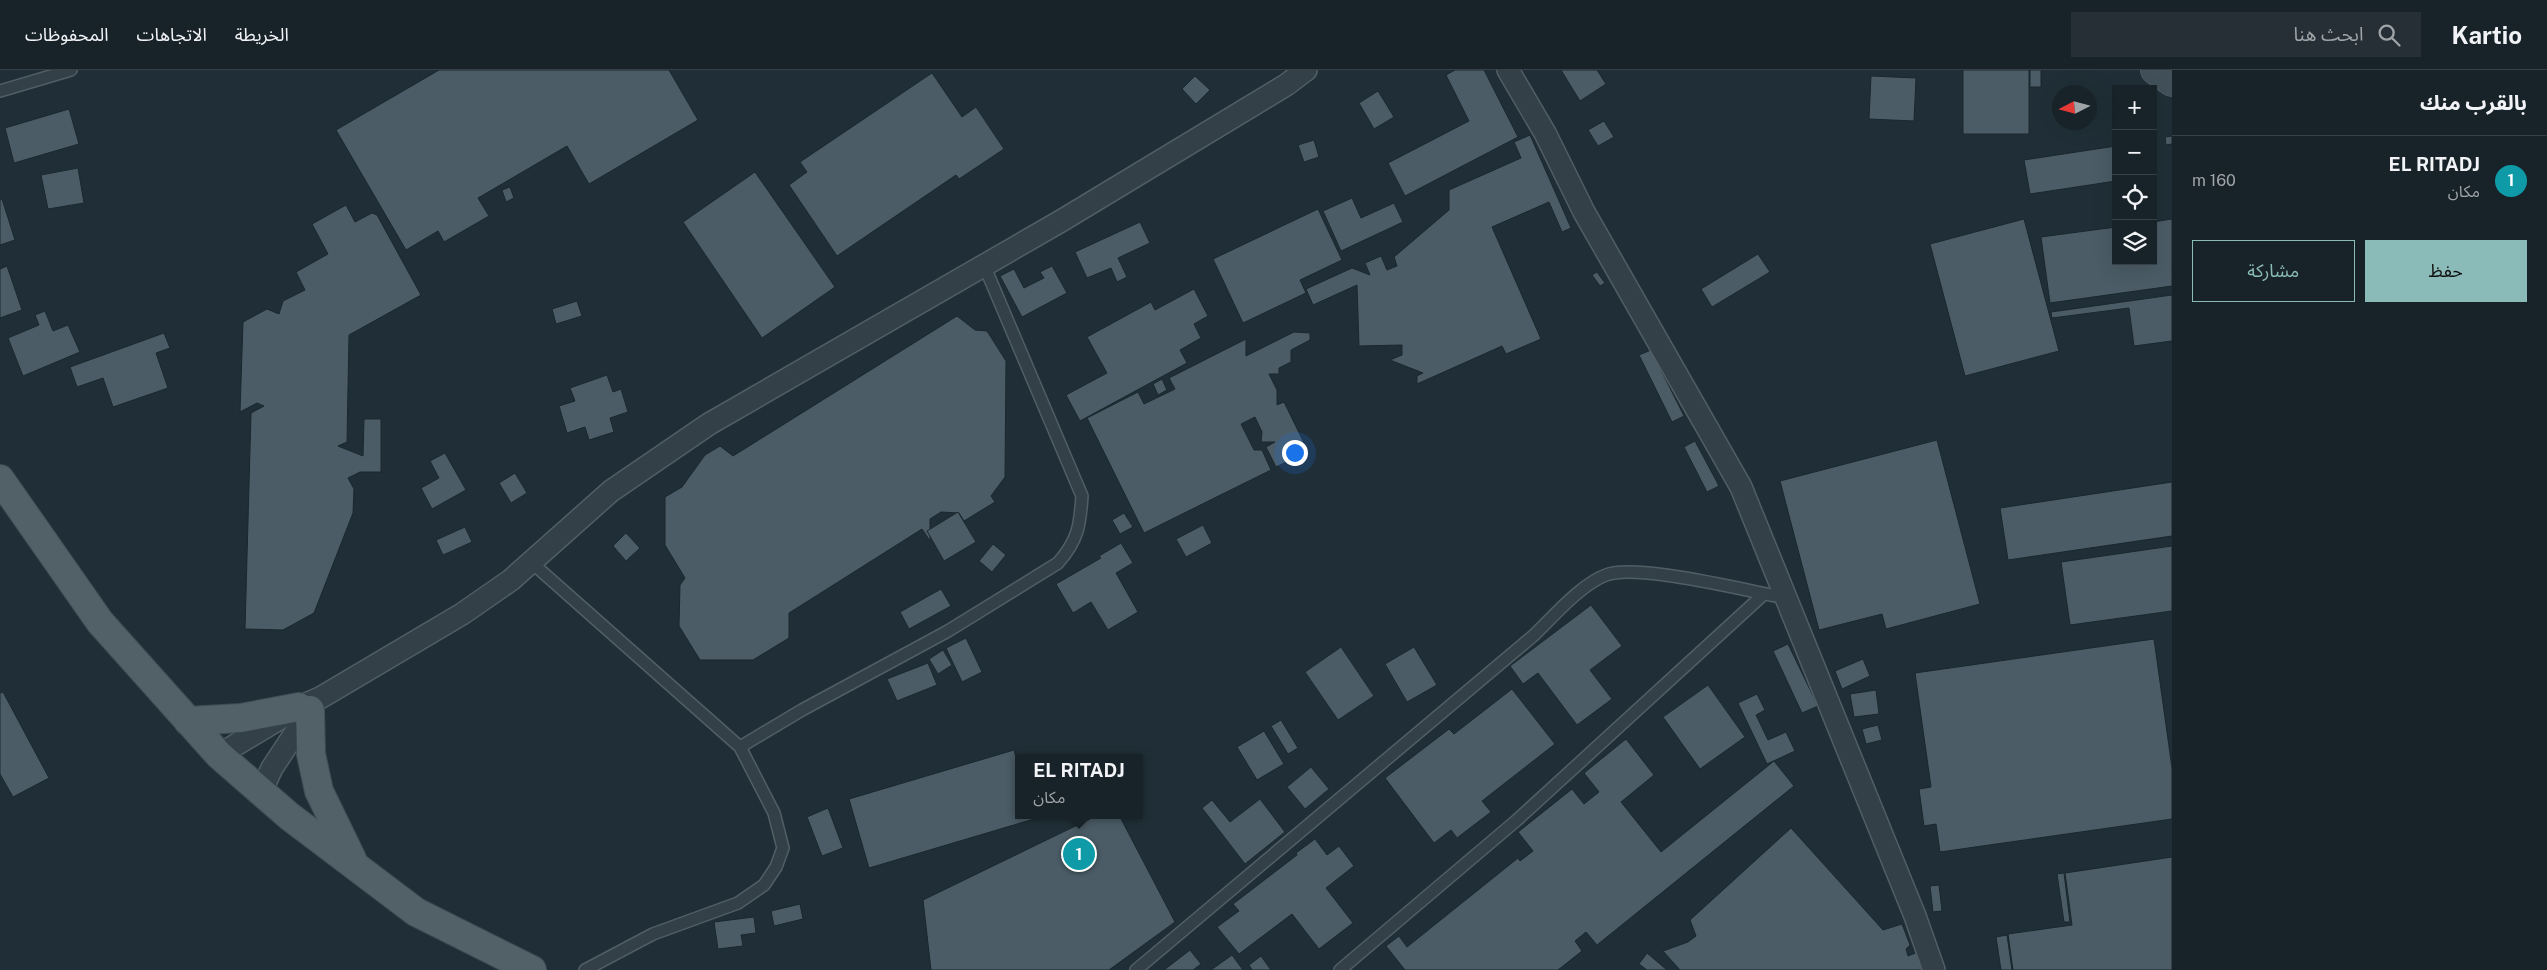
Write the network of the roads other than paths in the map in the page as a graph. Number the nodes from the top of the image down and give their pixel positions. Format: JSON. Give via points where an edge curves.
{"nodes":[{"id":1,"x":71,"y":70,"type":"edge"},
{"id":2,"x":1306,"y":70,"type":"edge"},
{"id":3,"x":1508,"y":70,"type":"edge"},
{"id":4,"x":2155,"y":70,"type":"edge"},
{"id":5,"x":2172,"y":82,"type":"edge"},
{"id":6,"x":0,"y":91,"type":"edge"},
{"id":7,"x":984,"y":265,"type":"junction"},
{"id":8,"x":0,"y":479,"type":"edge"},
{"id":9,"x":531,"y":562,"type":"junction"},
{"id":10,"x":1764,"y":594,"type":"junction"},
{"id":11,"x":1786,"y":598,"type":"junction"},
{"id":12,"x":310,"y":705,"type":"junction"},
{"id":13,"x":188,"y":721,"type":"junction"},
{"id":14,"x":740,"y":747,"type":"junction"},
{"id":15,"x":219,"y":755,"type":"junction"},
{"id":16,"x":261,"y":792,"type":"junction"},
{"id":17,"x":357,"y":867,"type":"junction"},
{"id":18,"x":532,"y":970,"type":"edge"},
{"id":19,"x":585,"y":970,"type":"edge"},
{"id":20,"x":1136,"y":970,"type":"edge"},
{"id":21,"x":1340,"y":970,"type":"edge"},
{"id":22,"x":1934,"y":970,"type":"edge"}],
"edges":[{"from":1,"to":6,"type":"lane"},
{"from":2,"to":7,"type":"street"},
{"from":3,"to":11,"type":"street","via":[[1584,212],[1741,487]]},
{"from":4,"to":5,"type":"main road"},
{"from":7,"to":9,"type":"street","via":[[709,424],[611,491]]},
{"from":7,"to":14,"type":"lane","via":[[1082,496],[1079,530],[1071,548],[1058,563],[948,631]]},
{"from":8,"to":13,"type":"main road","via":[[100,622]]},
{"from":9,"to":12,"type":"street","via":[[462,614]]},
{"from":9,"to":14,"type":"lane"},
{"from":10,"to":11,"type":"lane"},
{"from":10,"to":20,"type":"lane","via":[[1624,570],[1590,583],[1532,636]]},
{"from":10,"to":21,"type":"lane","via":[[1517,820]]},
{"from":11,"to":22,"type":"street"},
{"from":12,"to":13,"type":"main road","via":[[242,718]]},
{"from":12,"to":15,"type":"street"},
{"from":12,"to":16,"type":"street"},
{"from":12,"to":17,"type":"main road","via":[[311,754],[319,791]]},
{"from":13,"to":15,"type":"main road"},
{"from":14,"to":19,"type":"lane","via":[[774,813],[783,848],[764,885],[738,903],[653,934]]},
{"from":15,"to":16,"type":"main road"},
{"from":16,"to":17,"type":"main road"},
{"from":17,"to":18,"type":"main road","via":[[416,912]]}]}
